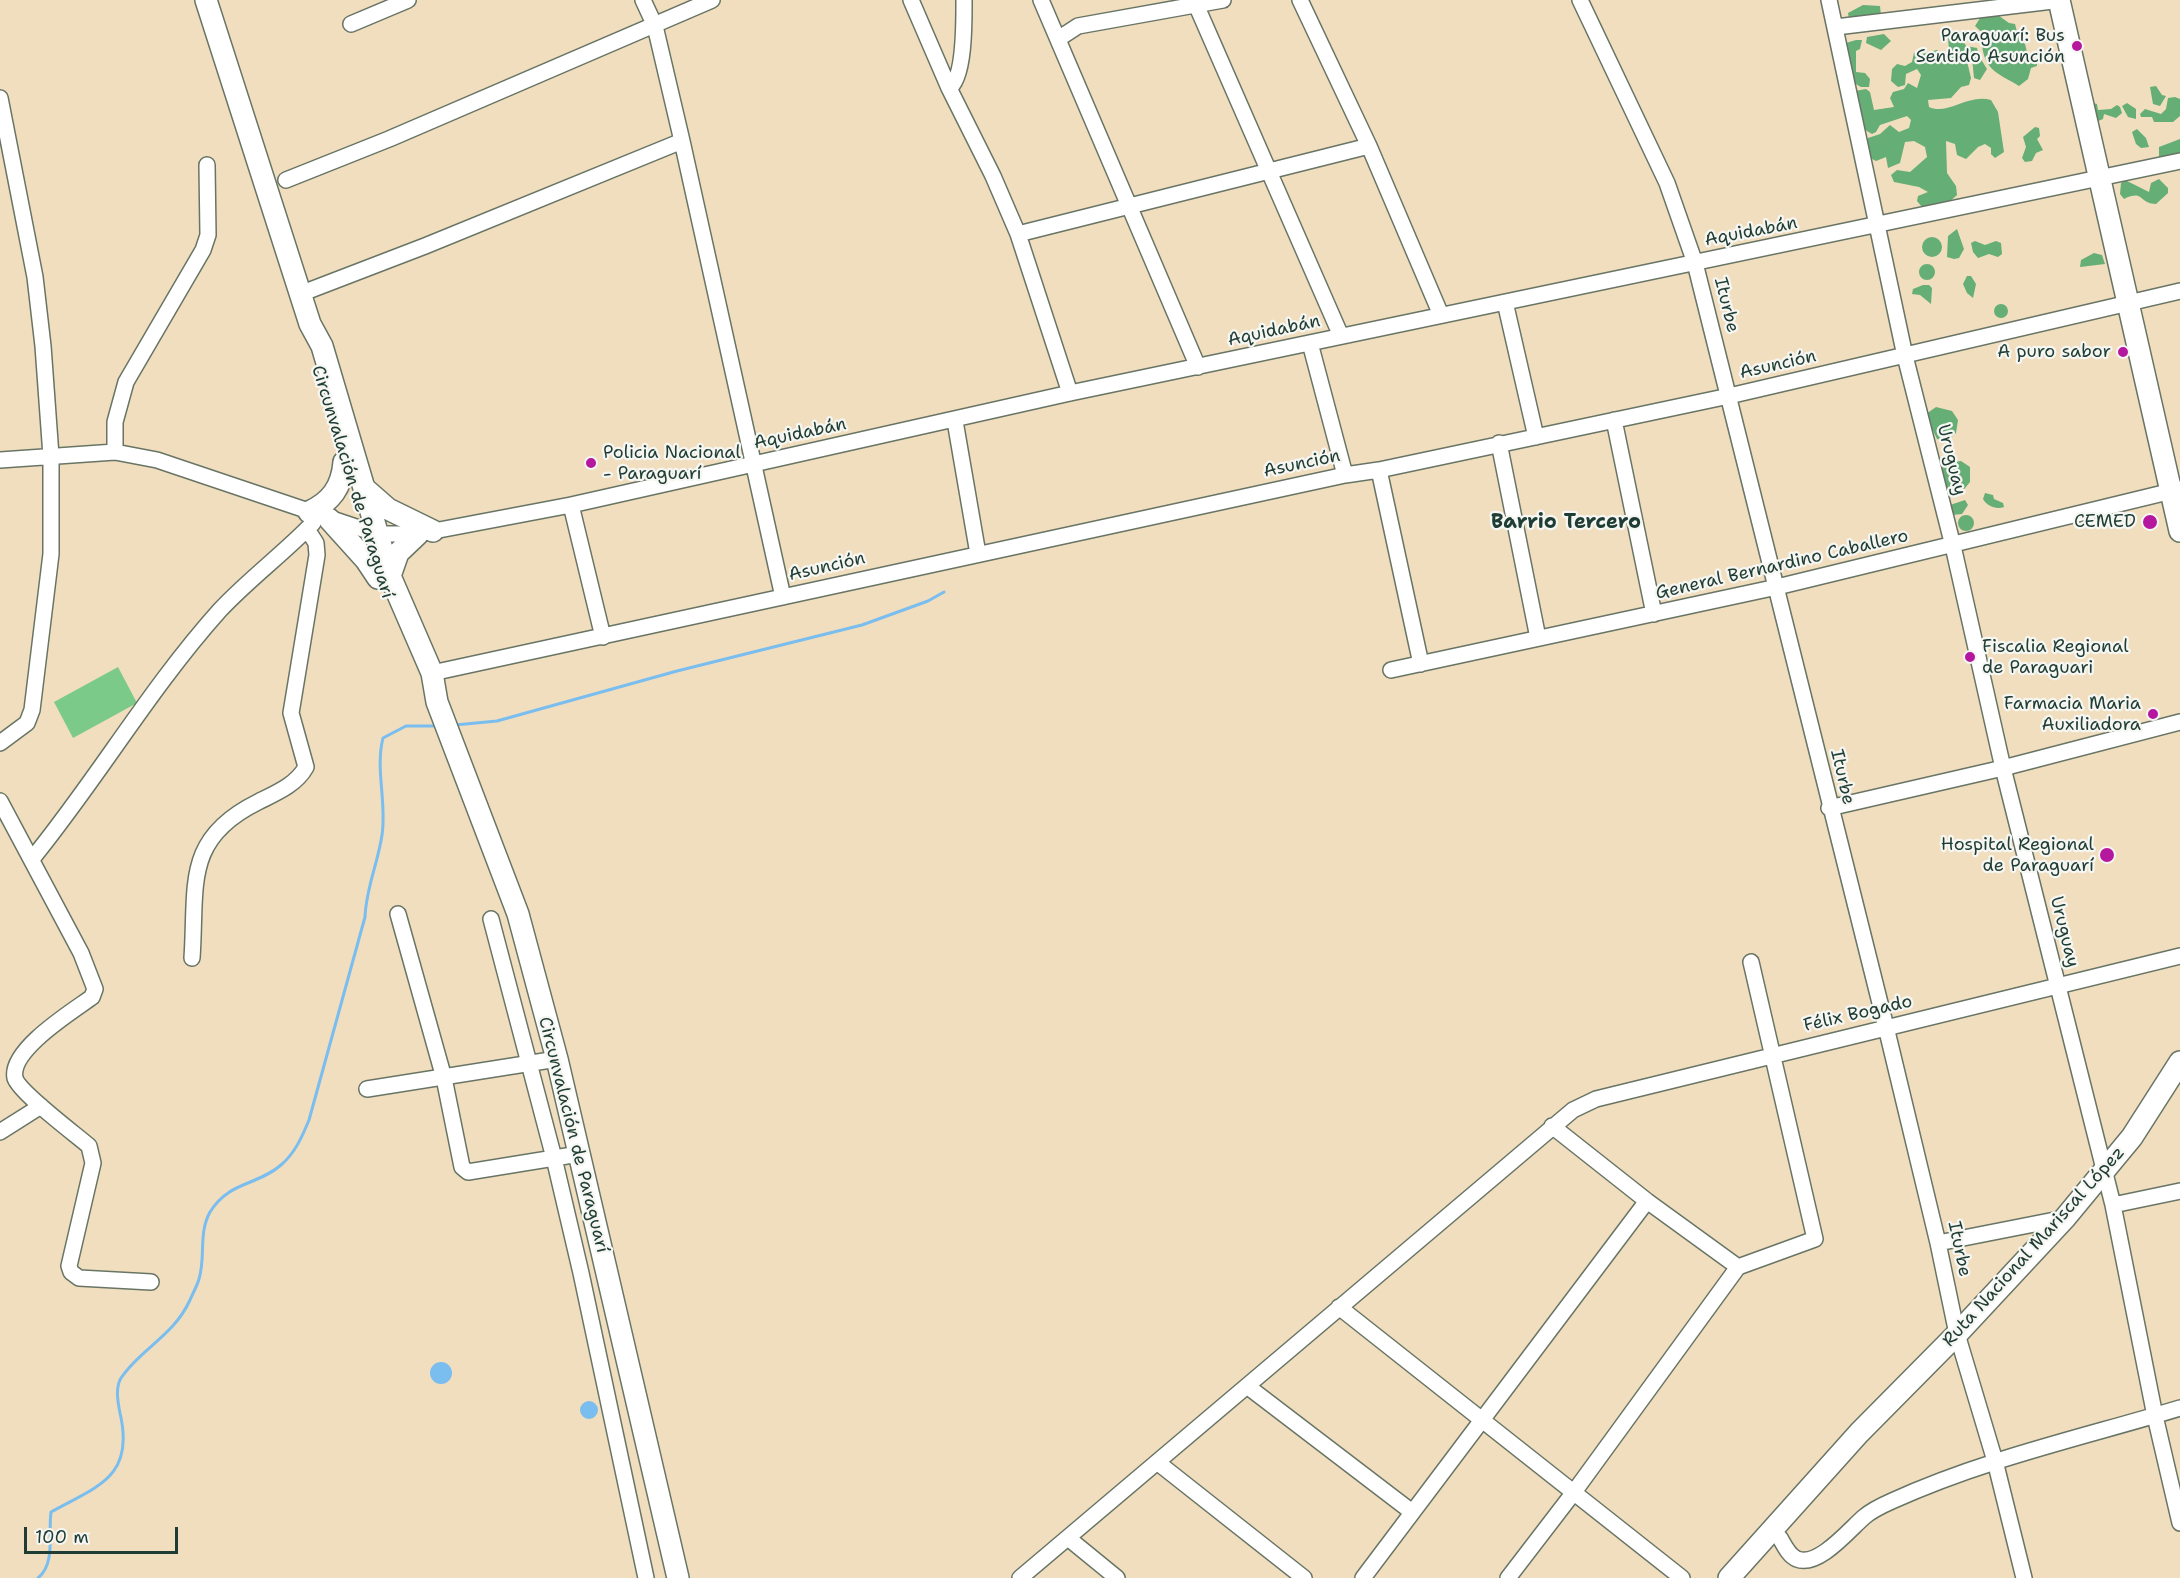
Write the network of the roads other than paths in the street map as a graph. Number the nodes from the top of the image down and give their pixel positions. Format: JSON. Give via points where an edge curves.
{"nodes":[{"id":1,"x":206,"y":0,"type":"edge"},
{"id":2,"x":408,"y":0,"type":"edge"},
{"id":3,"x":643,"y":0,"type":"edge"},
{"id":4,"x":712,"y":0,"type":"edge"},
{"id":5,"x":912,"y":0,"type":"edge"},
{"id":6,"x":964,"y":0,"type":"edge"},
{"id":7,"x":1041,"y":0,"type":"edge"},
{"id":8,"x":1223,"y":0,"type":"edge"},
{"id":9,"x":1300,"y":0,"type":"edge"},
{"id":10,"x":1580,"y":0,"type":"edge"},
{"id":11,"x":1829,"y":0,"type":"edge"},
{"id":12,"x":2060,"y":0,"type":"edge"},
{"id":13,"x":1195,"y":2,"type":"edge"},
{"id":14,"x":351,"y":24,"type":"dead end"},
{"id":15,"x":655,"y":27,"type":"junction"},
{"id":16,"x":1836,"y":27,"type":"junction"},
{"id":17,"x":1058,"y":39,"type":"junction"},
{"id":18,"x":949,"y":88,"type":"junction"},
{"id":19,"x":0,"y":98,"type":"edge"},
{"id":20,"x":682,"y":141,"type":"junction"},
{"id":21,"x":1369,"y":146,"type":"junction"},
{"id":22,"x":2180,"y":161,"type":"edge"},
{"id":23,"x":207,"y":165,"type":"dead end"},
{"id":24,"x":1269,"y":171,"type":"junction"},
{"id":25,"x":2100,"y":177,"type":"junction"},
{"id":26,"x":286,"y":180,"type":"dead end"},
{"id":27,"x":1129,"y":206,"type":"junction"},
{"id":28,"x":1879,"y":226,"type":"junction"},
{"id":29,"x":1018,"y":234,"type":"junction"},
{"id":30,"x":1695,"y":263,"type":"junction"},
{"id":31,"x":2180,"y":291,"type":"edge"},
{"id":32,"x":300,"y":294,"type":"junction"},
{"id":33,"x":1505,"y":302,"type":"junction"},
{"id":34,"x":2129,"y":303,"type":"junction"},
{"id":35,"x":1441,"y":315,"type":"junction"},
{"id":36,"x":310,"y":324,"type":"junction"},
{"id":37,"x":1341,"y":336,"type":"junction"},
{"id":38,"x":1310,"y":343,"type":"junction"},
{"id":39,"x":1905,"y":356,"type":"junction"},
{"id":40,"x":1198,"y":367,"type":"junction"},
{"id":41,"x":1070,"y":393,"type":"junction"},
{"id":42,"x":1729,"y":396,"type":"junction"},
{"id":43,"x":1614,"y":420,"type":"junction"},
{"id":44,"x":955,"y":421,"type":"junction"},
{"id":45,"x":1536,"y":437,"type":"junction"},
{"id":46,"x":1499,"y":443,"type":"junction"},
{"id":47,"x":115,"y":452,"type":"junction"},
{"id":48,"x":51,"y":456,"type":"junction"},
{"id":49,"x":0,"y":460,"type":"edge"},
{"id":50,"x":344,"y":462,"type":"junction"},
{"id":51,"x":754,"y":464,"type":"junction"},
{"id":52,"x":1379,"y":470,"type":"junction"},
{"id":53,"x":1345,"y":475,"type":"junction"},
{"id":54,"x":364,"y":488,"type":"junction"},
{"id":55,"x":2176,"y":490,"type":"edge"},
{"id":56,"x":571,"y":505,"type":"junction"},
{"id":57,"x":316,"y":519,"type":"junction"},
{"id":58,"x":2180,"y":531,"type":"edge"},
{"id":59,"x":370,"y":532,"type":"junction"},
{"id":60,"x":425,"y":532,"type":"junction"},
{"id":61,"x":1953,"y":546,"type":"junction"},
{"id":62,"x":978,"y":554,"type":"junction"},
{"id":63,"x":384,"y":577,"type":"junction"},
{"id":64,"x":1777,"y":587,"type":"junction"},
{"id":65,"x":783,"y":597,"type":"junction"},
{"id":66,"x":1654,"y":614,"type":"junction"},
{"id":67,"x":603,"y":638,"type":"junction"},
{"id":68,"x":1538,"y":638,"type":"junction"},
{"id":69,"x":1421,"y":664,"type":"junction"},
{"id":70,"x":1391,"y":670,"type":"dead end"},
{"id":71,"x":432,"y":672,"type":"junction"},
{"id":72,"x":437,"y":702,"type":"junction"},
{"id":73,"x":2180,"y":722,"type":"edge"},
{"id":74,"x":0,"y":743,"type":"edge"},
{"id":75,"x":2002,"y":768,"type":"junction"},
{"id":76,"x":0,"y":801,"type":"edge"},
{"id":77,"x":1829,"y":808,"type":"junction"},
{"id":78,"x":32,"y":859,"type":"junction"},
{"id":79,"x":398,"y":914,"type":"dead end"},
{"id":80,"x":490,"y":919,"type":"dead end"},
{"id":81,"x":527,"y":947,"type":"junction"},
{"id":82,"x":500,"y":954,"type":"junction"},
{"id":83,"x":2180,"y":956,"type":"edge"},
{"id":84,"x":192,"y":958,"type":"dead end"},
{"id":85,"x":1751,"y":962,"type":"dead end"},
{"id":86,"x":2057,"y":988,"type":"junction"},
{"id":87,"x":1886,"y":1027,"type":"junction"},
{"id":88,"x":1772,"y":1054,"type":"junction"},
{"id":89,"x":557,"y":1059,"type":"junction"},
{"id":90,"x":2180,"y":1062,"type":"edge"},
{"id":91,"x":529,"y":1064,"type":"junction"},
{"id":92,"x":444,"y":1078,"type":"junction"},
{"id":93,"x":367,"y":1089,"type":"dead end"},
{"id":94,"x":41,"y":1106,"type":"junction"},
{"id":95,"x":1552,"y":1126,"type":"junction"},
{"id":96,"x":0,"y":1132,"type":"edge"},
{"id":97,"x":579,"y":1154,"type":"junction"},
{"id":98,"x":554,"y":1158,"type":"junction"},
{"id":99,"x":2104,"y":1172,"type":"junction"},
{"id":100,"x":2180,"y":1191,"type":"edge"},
{"id":101,"x":1647,"y":1201,"type":"junction"},
{"id":102,"x":2113,"y":1205,"type":"junction"},
{"id":103,"x":2065,"y":1218,"type":"junction"},
{"id":104,"x":1938,"y":1243,"type":"junction"},
{"id":105,"x":1738,"y":1267,"type":"junction"},
{"id":106,"x":151,"y":1282,"type":"dead end"},
{"id":107,"x":1339,"y":1307,"type":"junction"},
{"id":108,"x":1957,"y":1334,"type":"junction"},
{"id":109,"x":1247,"y":1386,"type":"junction"},
{"id":110,"x":2180,"y":1408,"type":"edge"},
{"id":111,"x":2155,"y":1416,"type":"junction"},
{"id":112,"x":1482,"y":1420,"type":"junction"},
{"id":113,"x":1874,"y":1420,"type":"junction"},
{"id":114,"x":1995,"y":1461,"type":"junction"},
{"id":115,"x":1157,"y":1462,"type":"junction"},
{"id":116,"x":1574,"y":1492,"type":"junction"},
{"id":117,"x":1412,"y":1512,"type":"junction"},
{"id":118,"x":2180,"y":1523,"type":"edge"},
{"id":119,"x":1068,"y":1538,"type":"junction"},
{"id":120,"x":1780,"y":1538,"type":"junction"},
{"id":121,"x":646,"y":1578,"type":"edge"},
{"id":122,"x":678,"y":1578,"type":"edge"},
{"id":123,"x":1020,"y":1578,"type":"edge"},
{"id":124,"x":1117,"y":1578,"type":"edge"},
{"id":125,"x":1305,"y":1578,"type":"edge"},
{"id":126,"x":1363,"y":1578,"type":"edge"},
{"id":127,"x":1508,"y":1578,"type":"edge"},
{"id":128,"x":1682,"y":1578,"type":"edge"},
{"id":129,"x":1740,"y":1578,"type":"edge"},
{"id":130,"x":2024,"y":1578,"type":"edge"}],
"edges":[{"from":1,"to":32,"type":"highway","name":"Circunvalación de Paraguarí"},
{"from":2,"to":14,"type":"street"},
{"from":3,"to":15,"type":"street"},
{"from":4,"to":15,"type":"street"},
{"from":5,"to":18,"type":"street"},
{"from":6,"to":18,"type":"street","via":[[964,32],[956,80]]},
{"from":7,"to":17,"type":"street"},
{"from":8,"to":13,"type":"street"},
{"from":9,"to":21,"type":"street"},
{"from":10,"to":30,"type":"street","name":"Iturbe","via":[[1667,183]]},
{"from":11,"to":16,"type":"street","name":"Uruguay"},
{"from":12,"to":16,"type":"street"},
{"from":12,"to":25,"type":"highway"},
{"from":13,"to":17,"type":"street","via":[[1078,26]]},
{"from":13,"to":24,"type":"street"},
{"from":15,"to":20,"type":"street"},
{"from":15,"to":26,"type":"street"},
{"from":16,"to":28,"type":"street","name":"Uruguay"},
{"from":17,"to":27,"type":"street"},
{"from":18,"to":29,"type":"street"},
{"from":19,"to":48,"type":"street","via":[[35,277]]},
{"from":20,"to":32,"type":"street"},
{"from":20,"to":51,"type":"street"},
{"from":21,"to":24,"type":"street"},
{"from":21,"to":35,"type":"street"},
{"from":22,"to":25,"type":"street","name":"Aquidabán"},
{"from":23,"to":47,"type":"street","via":[[208,235],[126,382],[115,422]]},
{"from":24,"to":27,"type":"street"},
{"from":24,"to":37,"type":"street"},
{"from":25,"to":28,"type":"street","name":"Aquidabán"},
{"from":25,"to":34,"type":"highway"},
{"from":27,"to":29,"type":"street"},
{"from":27,"to":40,"type":"street"},
{"from":28,"to":30,"type":"street","name":"Aquidabán"},
{"from":28,"to":39,"type":"street","name":"Uruguay"},
{"from":29,"to":41,"type":"street"},
{"from":30,"to":33,"type":"street","name":"Aquidabán"},
{"from":30,"to":42,"type":"street","name":"Iturbe"},
{"from":31,"to":34,"type":"street","name":"Asunción"},
{"from":32,"to":36,"type":"highway","name":"Circunvalación de Paraguarí"},
{"from":33,"to":35,"type":"street","name":"Aquidabán"},
{"from":33,"to":45,"type":"street"},
{"from":34,"to":39,"type":"street","name":"Asunción"},
{"from":34,"to":55,"type":"highway"},
{"from":35,"to":37,"type":"street","name":"Aquidabán"},
{"from":36,"to":50,"type":"highway","name":"Circunvalación de Paraguarí","via":[[311,346]]},
{"from":36,"to":54,"type":"highway","name":"Circunvalación de Paraguarí","via":[[322,346]]},
{"from":37,"to":38,"type":"street","name":"Aquidabán"},
{"from":38,"to":40,"type":"street","name":"Aquidabán"},
{"from":38,"to":53,"type":"street"},
{"from":39,"to":42,"type":"street","name":"Asunción"},
{"from":39,"to":61,"type":"street","name":"Uruguay"},
{"from":40,"to":41,"type":"street","name":"Aquidabán"},
{"from":41,"to":44,"type":"street","name":"Aquidabán"},
{"from":42,"to":43,"type":"street","name":"Asunción"},
{"from":42,"to":64,"type":"street","name":"Iturbe"},
{"from":43,"to":45,"type":"street","name":"Asunción"},
{"from":43,"to":66,"type":"street"},
{"from":44,"to":51,"type":"street","name":"Aquidabán"},
{"from":44,"to":62,"type":"street"},
{"from":45,"to":46,"type":"street","name":"Asunción"},
{"from":46,"to":52,"type":"street","name":"Asunción"},
{"from":46,"to":68,"type":"street"},
{"from":47,"to":48,"type":"street","name":"Aquidabán"},
{"from":47,"to":57,"type":"street","name":"Aquidabán","via":[[157,460]]},
{"from":48,"to":49,"type":"street","name":"Aquidabán"},
{"from":48,"to":74,"type":"street","via":[[51,554],[32,710],[27,723]]},
{"from":50,"to":57,"type":"highway","via":[[335,493],[321,507]]},
{"from":50,"to":59,"type":"highway","name":"Circunvalación de Paraguarí"},
{"from":51,"to":56,"type":"street","name":"Aquidabán"},
{"from":51,"to":65,"type":"street"},
{"from":52,"to":53,"type":"street","name":"Asunción"},
{"from":52,"to":69,"type":"street"},
{"from":53,"to":62,"type":"street","name":"Asunción"},
{"from":54,"to":59,"type":"highway","name":"Circunvalación de Paraguarí"},
{"from":54,"to":60,"type":"highway"},
{"from":55,"to":58,"type":"highway"},
{"from":55,"to":61,"type":"street","name":"General Bernardino Caballero"},
{"from":56,"to":60,"type":"street","name":"Aquidabán"},
{"from":56,"to":67,"type":"street"},
{"from":57,"to":59,"type":"street","name":"Aquidabán"},
{"from":57,"to":63,"type":"highway"},
{"from":57,"to":78,"type":"street","via":[[219,611]]},
{"from":57,"to":84,"type":"street","via":[[317,555],[291,713],[306,767],[289,786],[241,810],[217,829],[206,845],[196,870]]},
{"from":59,"to":60,"type":"street","name":"Aquidabán"},
{"from":59,"to":63,"type":"highway","name":"Circunvalación de Paraguarí"},
{"from":60,"to":63,"type":"highway","via":[[398,553]]},
{"from":61,"to":64,"type":"street","name":"General Bernardino Caballero"},
{"from":61,"to":75,"type":"street","name":"Uruguay"},
{"from":62,"to":65,"type":"street","name":"Asunción"},
{"from":63,"to":71,"type":"highway","name":"Circunvalación de Paraguarí"},
{"from":63,"to":72,"type":"highway","name":"Circunvalación de Paraguarí","via":[[417,673]]},
{"from":64,"to":66,"type":"street","name":"General Bernardino Caballero"},
{"from":64,"to":77,"type":"street","name":"Iturbe"},
{"from":65,"to":67,"type":"street","name":"Asunción"},
{"from":66,"to":68,"type":"street","name":"General Bernardino Caballero"},
{"from":67,"to":71,"type":"street","name":"Asunción"},
{"from":68,"to":69,"type":"street","name":"General Bernardino Caballero"},
{"from":69,"to":70,"type":"street","name":"General Bernardino Caballero"},
{"from":71,"to":72,"type":"highway","name":"Circunvalación de Paraguarí"},
{"from":72,"to":81,"type":"highway","name":"Circunvalación de Paraguarí"},
{"from":73,"to":75,"type":"street"},
{"from":75,"to":77,"type":"street"},
{"from":75,"to":86,"type":"street","name":"Uruguay"},
{"from":76,"to":78,"type":"street"},
{"from":77,"to":87,"type":"street","name":"Iturbe"},
{"from":78,"to":94,"type":"street","via":[[94,979],[95,989],[92,997],[22,1054],[15,1079]]},
{"from":79,"to":92,"type":"street"},
{"from":80,"to":82,"type":"street"},
{"from":81,"to":82,"type":"street"},
{"from":81,"to":89,"type":"highway","name":"Circunvalación de Paraguarí"},
{"from":82,"to":91,"type":"street"},
{"from":83,"to":86,"type":"street","name":"Félix Bogado"},
{"from":85,"to":88,"type":"street"},
{"from":86,"to":87,"type":"street","name":"Félix Bogado"},
{"from":86,"to":99,"type":"street","name":"Uruguay"},
{"from":87,"to":88,"type":"street","name":"Félix Bogado"},
{"from":87,"to":104,"type":"street","name":"Iturbe"},
{"from":88,"to":95,"type":"street","name":"Félix Bogado","via":[[1596,1099]]},
{"from":88,"to":105,"type":"street","via":[[1815,1239]]},
{"from":89,"to":91,"type":"street"},
{"from":89,"to":97,"type":"highway","name":"Circunvalación de Paraguarí"},
{"from":90,"to":99,"type":"highway","name":"Ruta Nacional Mariscal López","via":[[2132,1137]]},
{"from":91,"to":92,"type":"street"},
{"from":91,"to":98,"type":"street"},
{"from":92,"to":93,"type":"street"},
{"from":92,"to":98,"type":"street","via":[[462,1167],[468,1172]]},
{"from":94,"to":96,"type":"street"},
{"from":94,"to":106,"type":"street","via":[[89,1146],[92,1153],[69,1266],[71,1272],[79,1278]]},
{"from":95,"to":101,"type":"street"},
{"from":95,"to":107,"type":"street","name":"Félix Bogado"},
{"from":97,"to":98,"type":"street"},
{"from":97,"to":122,"type":"highway","name":"Circunvalación de Paraguarí"},
{"from":98,"to":121,"type":"street"},
{"from":99,"to":102,"type":"street","name":"Uruguay"},
{"from":99,"to":103,"type":"highway","name":"Ruta Nacional Mariscal López"},
{"from":100,"to":102,"type":"street"},
{"from":101,"to":105,"type":"street"},
{"from":101,"to":112,"type":"street"},
{"from":102,"to":111,"type":"street","name":"Uruguay"},
{"from":103,"to":104,"type":"street"},
{"from":103,"to":108,"type":"highway","name":"Ruta Nacional Mariscal López"},
{"from":104,"to":108,"type":"street","name":"Iturbe"},
{"from":105,"to":116,"type":"street"},
{"from":107,"to":109,"type":"street","name":"Félix Bogado"},
{"from":107,"to":112,"type":"street"},
{"from":108,"to":113,"type":"highway","name":"Ruta Nacional Mariscal López"},
{"from":108,"to":114,"type":"street","name":"Iturbe"},
{"from":109,"to":115,"type":"street","name":"Félix Bogado"},
{"from":109,"to":117,"type":"street"},
{"from":110,"to":111,"type":"street"},
{"from":111,"to":114,"type":"street"},
{"from":111,"to":118,"type":"street","name":"Uruguay"},
{"from":112,"to":116,"type":"street"},
{"from":112,"to":117,"type":"street"},
{"from":113,"to":120,"type":"highway","name":"Ruta Nacional Mariscal López","via":[[1865,1439]]},
{"from":113,"to":129,"type":"highway","name":"Ruta Nacional Mariscal López","via":[[1859,1433]]},
{"from":114,"to":120,"type":"street","via":[[1866,1515],[1838,1544],[1807,1559],[1792,1556]]},
{"from":114,"to":130,"type":"street","name":"Iturbe"},
{"from":115,"to":119,"type":"street","name":"Félix Bogado"},
{"from":115,"to":125,"type":"street"},
{"from":116,"to":127,"type":"street"},
{"from":116,"to":128,"type":"street"},
{"from":117,"to":126,"type":"street"},
{"from":119,"to":123,"type":"street","name":"Félix Bogado"},
{"from":119,"to":124,"type":"street"},
{"from":120,"to":129,"type":"highway","name":"Ruta Nacional Mariscal López"}]}
